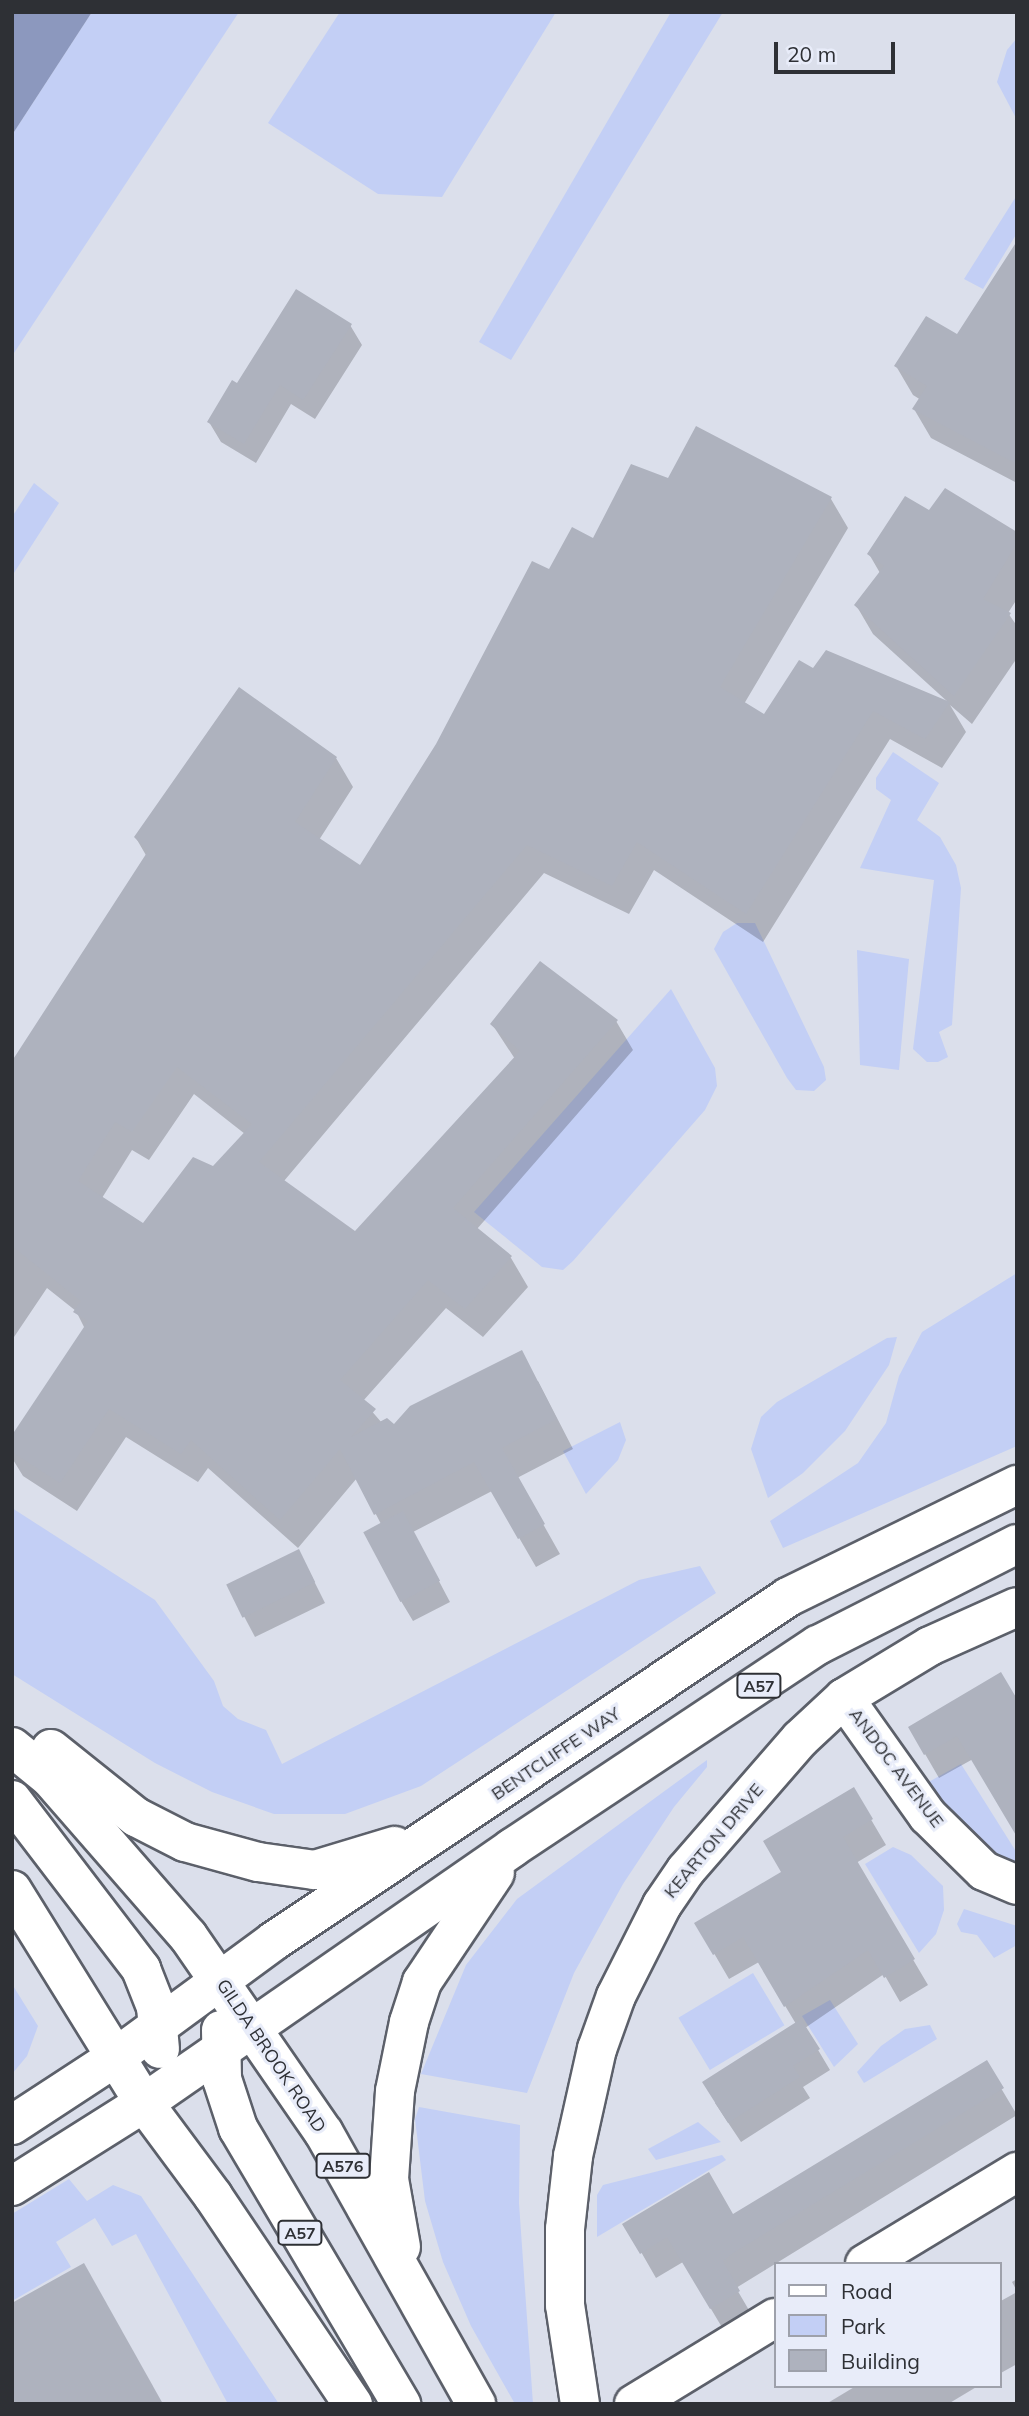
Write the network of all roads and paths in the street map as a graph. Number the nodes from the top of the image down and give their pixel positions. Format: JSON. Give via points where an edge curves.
{"nodes":[{"id":1,"x":1017,"y":1485,"type":"edge"},
{"id":2,"x":1017,"y":1544,"type":"edge"},
{"id":3,"x":1017,"y":1607,"type":"edge"},
{"id":4,"x":844,"y":1698,"type":"junction"},
{"id":5,"x":12,"y":1721,"type":"edge"},
{"id":6,"x":12,"y":1747,"type":"edge"},
{"id":7,"x":493,"y":1796,"type":"junction"},
{"id":8,"x":12,"y":1800,"type":"edge"},
{"id":9,"x":512,"y":1848,"type":"junction"},
{"id":10,"x":1017,"y":1885,"type":"edge"},
{"id":11,"x":12,"y":1890,"type":"edge"},
{"id":12,"x":231,"y":1981,"type":"junction"},
{"id":13,"x":160,"y":2027,"type":"junction"},
{"id":14,"x":252,"y":2028,"type":"junction"},
{"id":15,"x":219,"y":2053,"type":"junction"},
{"id":16,"x":116,"y":2057,"type":"junction"},
{"id":17,"x":144,"y":2103,"type":"junction"},
{"id":18,"x":12,"y":2126,"type":"edge"},
{"id":19,"x":1017,"y":2172,"type":"edge"},
{"id":20,"x":12,"y":2186,"type":"edge"},
{"id":21,"x":867,"y":2262,"type":"edge"},
{"id":22,"x":424,"y":2309,"type":"junction"},
{"id":23,"x":774,"y":2319,"type":"edge"},
{"id":24,"x":353,"y":2404,"type":"edge"},
{"id":25,"x":401,"y":2404,"type":"edge"},
{"id":26,"x":476,"y":2404,"type":"edge"},
{"id":27,"x":580,"y":2404,"type":"edge"},
{"id":28,"x":634,"y":2404,"type":"edge"}],
"edges":[{"from":1,"to":7,"type":"main road","name":"BENTCLIFFE WAY","via":[[788,1597]]},
{"from":2,"to":9,"type":"main road","number":"A57","via":[[818,1645]]},
{"from":3,"to":4,"type":"main road","name":"KEARTON DRIVE","via":[[930,1646]]},
{"from":4,"to":10,"type":"main road","name":"ANDOC AVENUE","via":[[946,1835],[984,1871]]},
{"from":4,"to":27,"type":"main road","name":"KEARTON DRIVE","via":[[800,1740],[686,1870],[662,1905],[616,1996],[583,2102],[565,2229],[565,2305]]},
{"from":5,"to":7,"type":"main road","via":[[136,1817],[185,1842],[258,1862],[316,1870],[382,1852]]},
{"from":6,"to":12,"type":"main road","name":"GILDA BROOK ROAD","number":"A576","via":[[50,1778]]},
{"from":7,"to":12,"type":"main road","name":"BENTCLIFFE WAY"},
{"from":8,"to":13,"type":"main road","via":[[141,1969]]},
{"from":9,"to":14,"type":"main road"},
{"from":9,"to":22,"type":"main road","via":[[448,1937],[422,1982],[399,2068],[389,2179],[396,2235]]},
{"from":11,"to":16,"type":"main road"},
{"from":12,"to":13,"type":"main road","name":"BENTCLIFFE WAY"},
{"from":12,"to":14,"type":"main road","name":"GILDA BROOK ROAD","number":"A576"},
{"from":12,"to":15,"type":"main road","number":"A57"},
{"from":13,"to":16,"type":"main road","name":"BENTCLIFFE WAY"},
{"from":13,"to":17,"type":"main road","via":[[159,2054]]},
{"from":14,"to":15,"type":"main road"},
{"from":14,"to":22,"type":"main road","name":"GILDA BROOK ROAD","number":"A576","via":[[324,2133]]},
{"from":15,"to":17,"type":"main road"},
{"from":15,"to":25,"type":"main road","number":"A57","via":[[228,2104],[238,2128]]},
{"from":16,"to":17,"type":"main road"},
{"from":16,"to":18,"type":"main road","name":"BENTCLIFFE WAY"},
{"from":17,"to":20,"type":"main road"},
{"from":17,"to":24,"type":"main road","via":[[213,2196]]},
{"from":19,"to":21,"type":"main road"},
{"from":22,"to":26,"type":"main road","name":"GILDA BROOK ROAD","number":"A576"},
{"from":23,"to":28,"type":"main road"}]}
